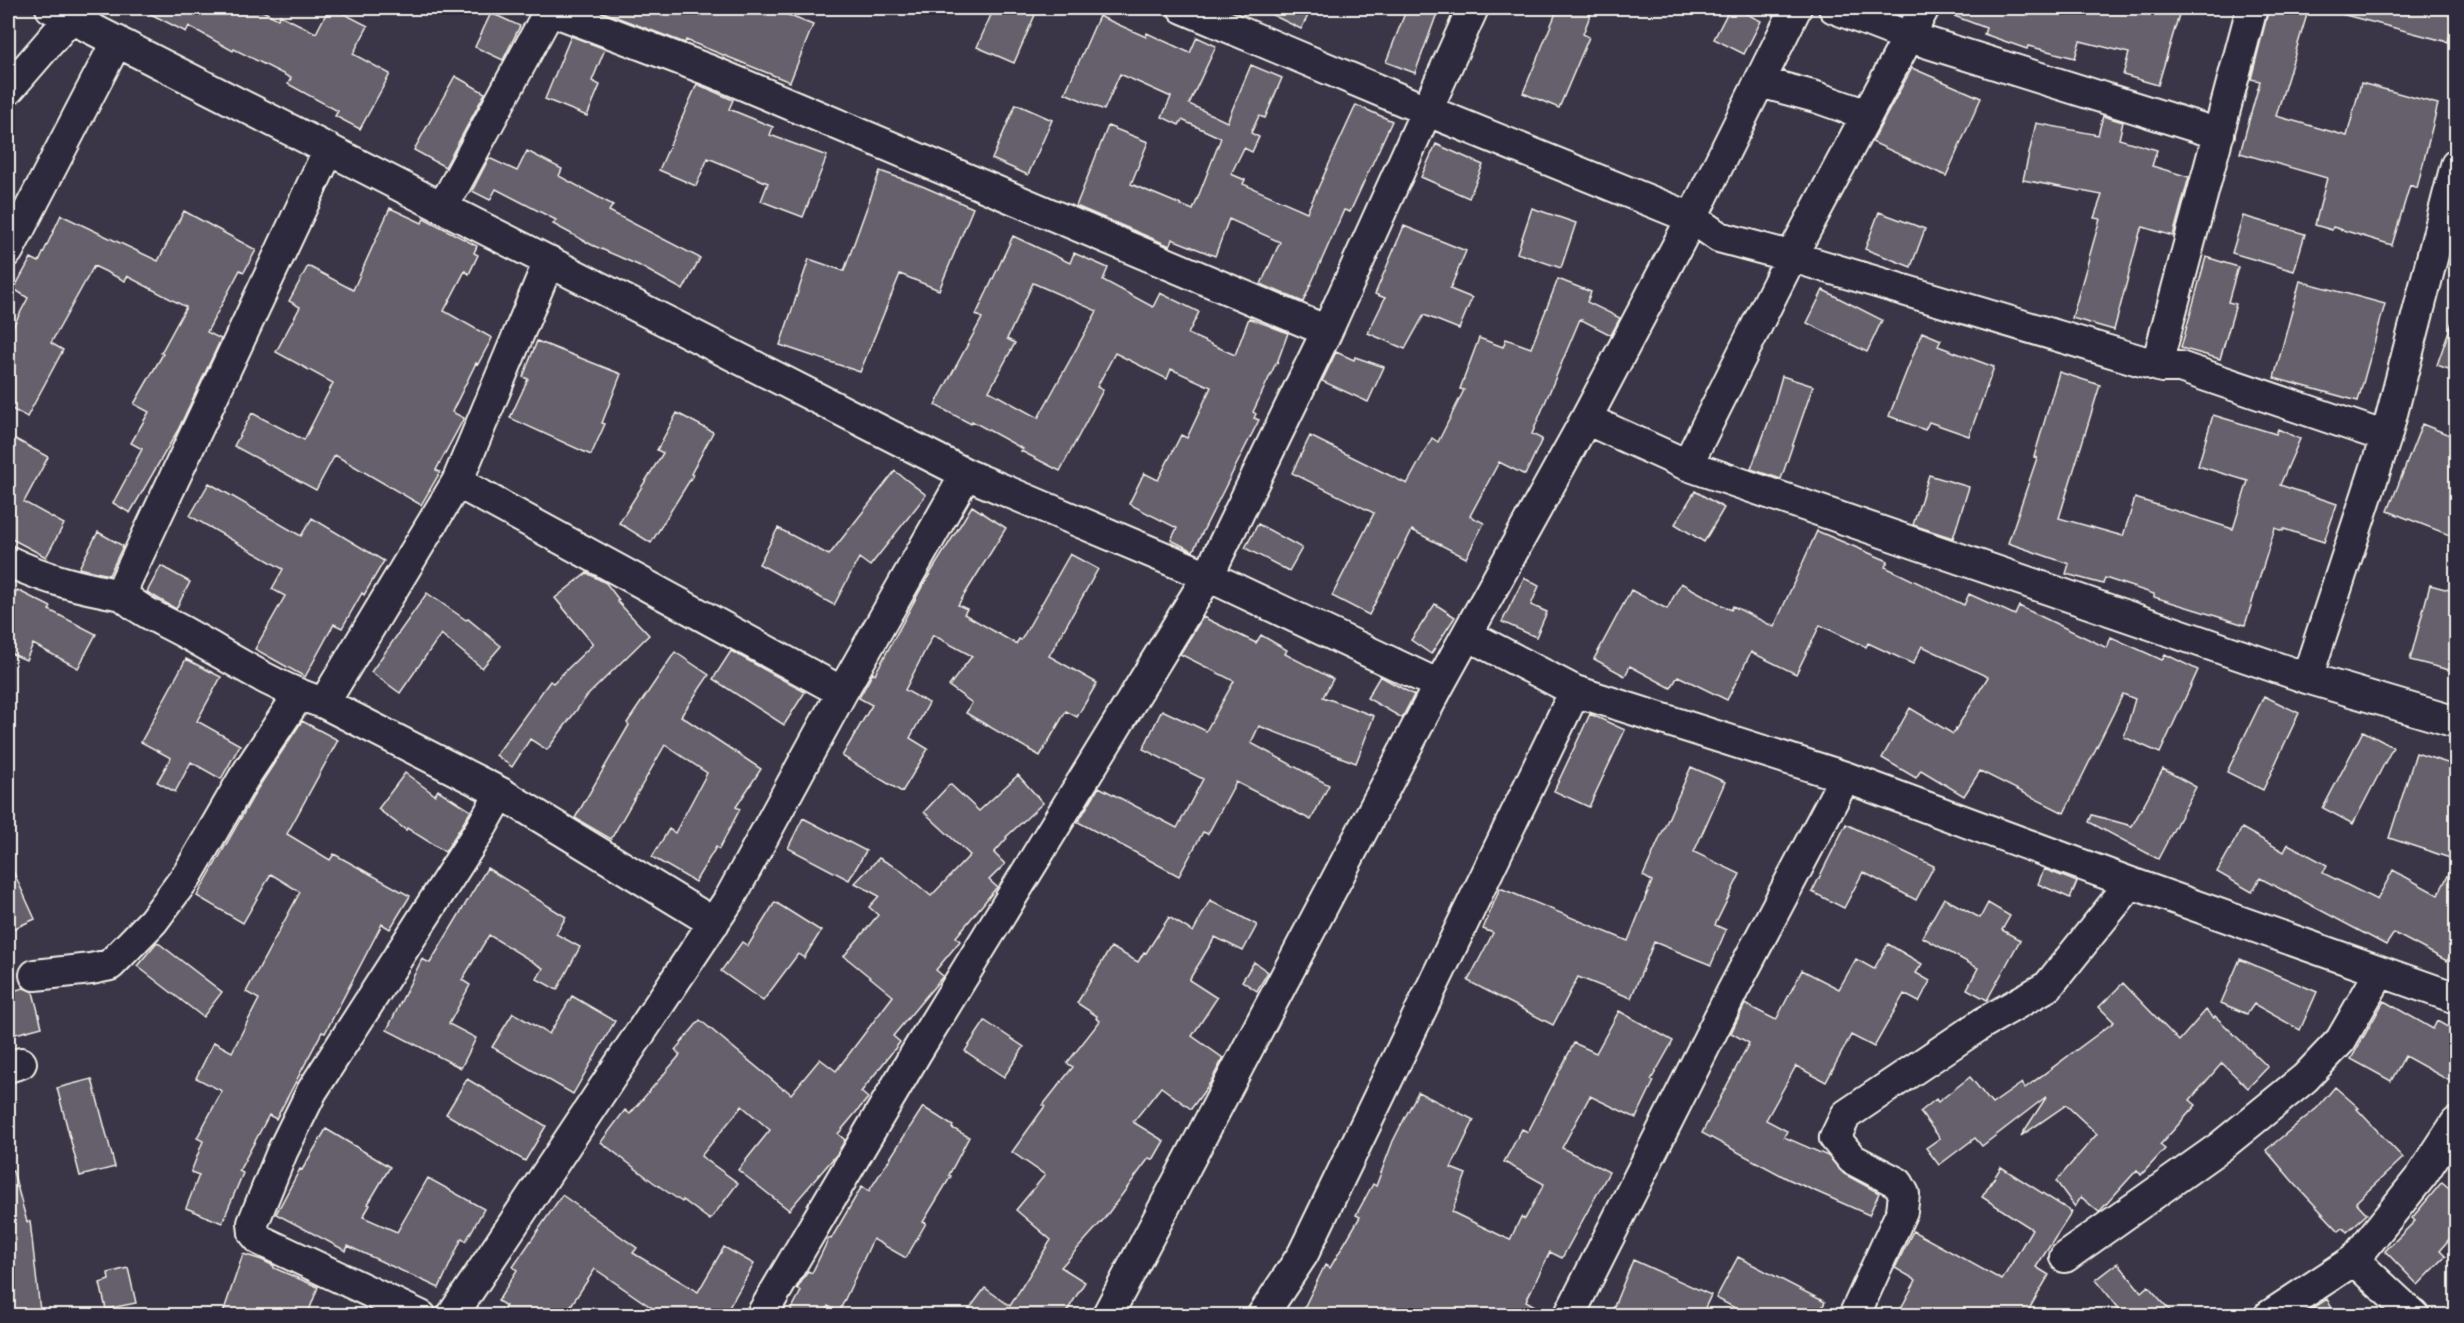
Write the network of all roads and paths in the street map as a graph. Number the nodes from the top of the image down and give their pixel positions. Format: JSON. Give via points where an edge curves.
{"nodes":[{"id":1,"x":1183,"y":8,"type":"edge"},
{"id":2,"x":1473,"y":8,"type":"edge"},
{"id":3,"x":1796,"y":8,"type":"edge"},
{"id":4,"x":1834,"y":8,"type":"edge"},
{"id":5,"x":1924,"y":8,"type":"edge"},
{"id":6,"x":2252,"y":8,"type":"edge"},
{"id":7,"x":550,"y":11,"type":"edge"},
{"id":8,"x":61,"y":12,"type":"edge"},
{"id":9,"x":1909,"y":37,"type":"junction"},
{"id":10,"x":117,"y":41,"type":"junction"},
{"id":11,"x":20,"y":59,"type":"edge"},
{"id":12,"x":1760,"y":82,"type":"junction"},
{"id":13,"x":8,"y":90,"type":"edge"},
{"id":14,"x":1428,"y":111,"type":"junction"},
{"id":15,"x":1867,"y":115,"type":"junction"},
{"id":16,"x":2219,"y":134,"type":"junction"},
{"id":17,"x":329,"y":149,"type":"junction"},
{"id":18,"x":2457,"y":165,"type":"edge"},
{"id":19,"x":443,"y":207,"type":"junction"},
{"id":20,"x":1692,"y":218,"type":"junction"},
{"id":21,"x":8,"y":251,"type":"edge"},
{"id":22,"x":1791,"y":256,"type":"junction"},
{"id":23,"x":549,"y":261,"type":"junction"},
{"id":24,"x":1327,"y":330,"type":"junction"},
{"id":25,"x":2162,"y":367,"type":"junction"},
{"id":26,"x":1586,"y":419,"type":"junction"},
{"id":27,"x":2386,"y":437,"type":"junction"},
{"id":28,"x":1688,"y":465,"type":"junction"},
{"id":29,"x":966,"y":474,"type":"junction"},
{"id":30,"x":458,"y":482,"type":"junction"},
{"id":31,"x":8,"y":561,"type":"edge"},
{"id":32,"x":1208,"y":576,"type":"junction"},
{"id":33,"x":123,"y":595,"type":"junction"},
{"id":34,"x":1468,"y":635,"type":"junction"},
{"id":35,"x":2307,"y":678,"type":"junction"},
{"id":36,"x":1439,"y":685,"type":"junction"},
{"id":37,"x":1575,"y":691,"type":"junction"},
{"id":38,"x":842,"y":692,"type":"junction"},
{"id":39,"x":311,"y":699,"type":"junction"},
{"id":40,"x":2457,"y":722,"type":"edge"},
{"id":41,"x":1845,"y":777,"type":"junction"},
{"id":42,"x":501,"y":793,"type":"junction"},
{"id":43,"x":2131,"y":884,"type":"junction"},
{"id":44,"x":714,"y":923,"type":"junction"},
{"id":45,"x":2380,"y":972,"type":"junction"},
{"id":46,"x":35,"y":975,"type":"dead end"},
{"id":47,"x":2457,"y":998,"type":"edge"},
{"id":48,"x":2457,"y":1123,"type":"edge"},
{"id":49,"x":2065,"y":1257,"type":"dead end"},
{"id":50,"x":2354,"y":1260,"type":"junction"},
{"id":51,"x":421,"y":1316,"type":"edge"},
{"id":52,"x":452,"y":1316,"type":"edge"},
{"id":53,"x":761,"y":1316,"type":"edge"},
{"id":54,"x":1107,"y":1316,"type":"edge"},
{"id":55,"x":1262,"y":1316,"type":"edge"},
{"id":56,"x":1569,"y":1316,"type":"edge"},
{"id":57,"x":1854,"y":1316,"type":"edge"},
{"id":58,"x":2269,"y":1316,"type":"edge"},
{"id":59,"x":2414,"y":1316,"type":"edge"}],
"edges":[{"from":1,"to":14,"type":"street"},
{"from":2,"to":14,"type":"street"},
{"from":3,"to":12,"type":"street"},
{"from":4,"to":9,"type":"street"},
{"from":5,"to":9,"type":"street"},
{"from":6,"to":16,"type":"street"},
{"from":7,"to":19,"type":"street"},
{"from":7,"to":24,"type":"street","via":[[711,70]]},
{"from":8,"to":10,"type":"street"},
{"from":8,"to":11,"type":"street"},
{"from":9,"to":15,"type":"street"},
{"from":9,"to":16,"type":"street"},
{"from":10,"to":17,"type":"street"},
{"from":10,"to":21,"type":"street"},
{"from":11,"to":13,"type":"street"},
{"from":12,"to":15,"type":"street"},
{"from":12,"to":20,"type":"street"},
{"from":14,"to":20,"type":"street"},
{"from":14,"to":24,"type":"street"},
{"from":15,"to":22,"type":"street"},
{"from":16,"to":25,"type":"street","via":[[2161,349]]},
{"from":17,"to":19,"type":"street"},
{"from":17,"to":33,"type":"street","via":[[126,581]]},
{"from":18,"to":27,"type":"street"},
{"from":19,"to":23,"type":"street"},
{"from":20,"to":22,"type":"street","via":[[1719,237]]},
{"from":20,"to":26,"type":"street"},
{"from":22,"to":25,"type":"street"},
{"from":22,"to":28,"type":"street"},
{"from":23,"to":29,"type":"street"},
{"from":23,"to":30,"type":"street"},
{"from":24,"to":32,"type":"street"},
{"from":25,"to":27,"type":"street","via":[[2180,367]]},
{"from":26,"to":28,"type":"street"},
{"from":26,"to":34,"type":"street"},
{"from":27,"to":35,"type":"street"},
{"from":28,"to":35,"type":"street"},
{"from":29,"to":32,"type":"street"},
{"from":29,"to":38,"type":"street"},
{"from":30,"to":38,"type":"street"},
{"from":30,"to":39,"type":"street"},
{"from":31,"to":33,"type":"street","via":[[61,582]]},
{"from":32,"to":36,"type":"street"},
{"from":32,"to":53,"type":"street","via":[[922,1043]]},
{"from":33,"to":39,"type":"street","via":[[138,609]]},
{"from":34,"to":36,"type":"street"},
{"from":34,"to":37,"type":"street"},
{"from":35,"to":40,"type":"street"},
{"from":36,"to":54,"type":"street"},
{"from":37,"to":41,"type":"street"},
{"from":37,"to":55,"type":"street","via":[[1303,1254]]},
{"from":38,"to":44,"type":"street"},
{"from":39,"to":42,"type":"street"},
{"from":39,"to":46,"type":"street","via":[[243,779],[188,874],[153,921],[110,965]]},
{"from":41,"to":43,"type":"street"},
{"from":41,"to":56,"type":"street"},
{"from":42,"to":44,"type":"street"},
{"from":42,"to":51,"type":"street","via":[[312,1091],[253,1222],[254,1233],[260,1240]]},
{"from":43,"to":45,"type":"street"},
{"from":43,"to":57,"type":"street","via":[[2048,986],[1983,1023],[1846,1115],[1835,1138],[1842,1148],[1852,1159],[1898,1183],[1904,1194],[1902,1211]]},
{"from":44,"to":52,"type":"street"},
{"from":45,"to":47,"type":"street"},
{"from":45,"to":49,"type":"street","via":[[2341,1040],[2305,1078],[2220,1147]]},
{"from":48,"to":50,"type":"street"},
{"from":50,"to":58,"type":"street"},
{"from":50,"to":59,"type":"street"}]}
